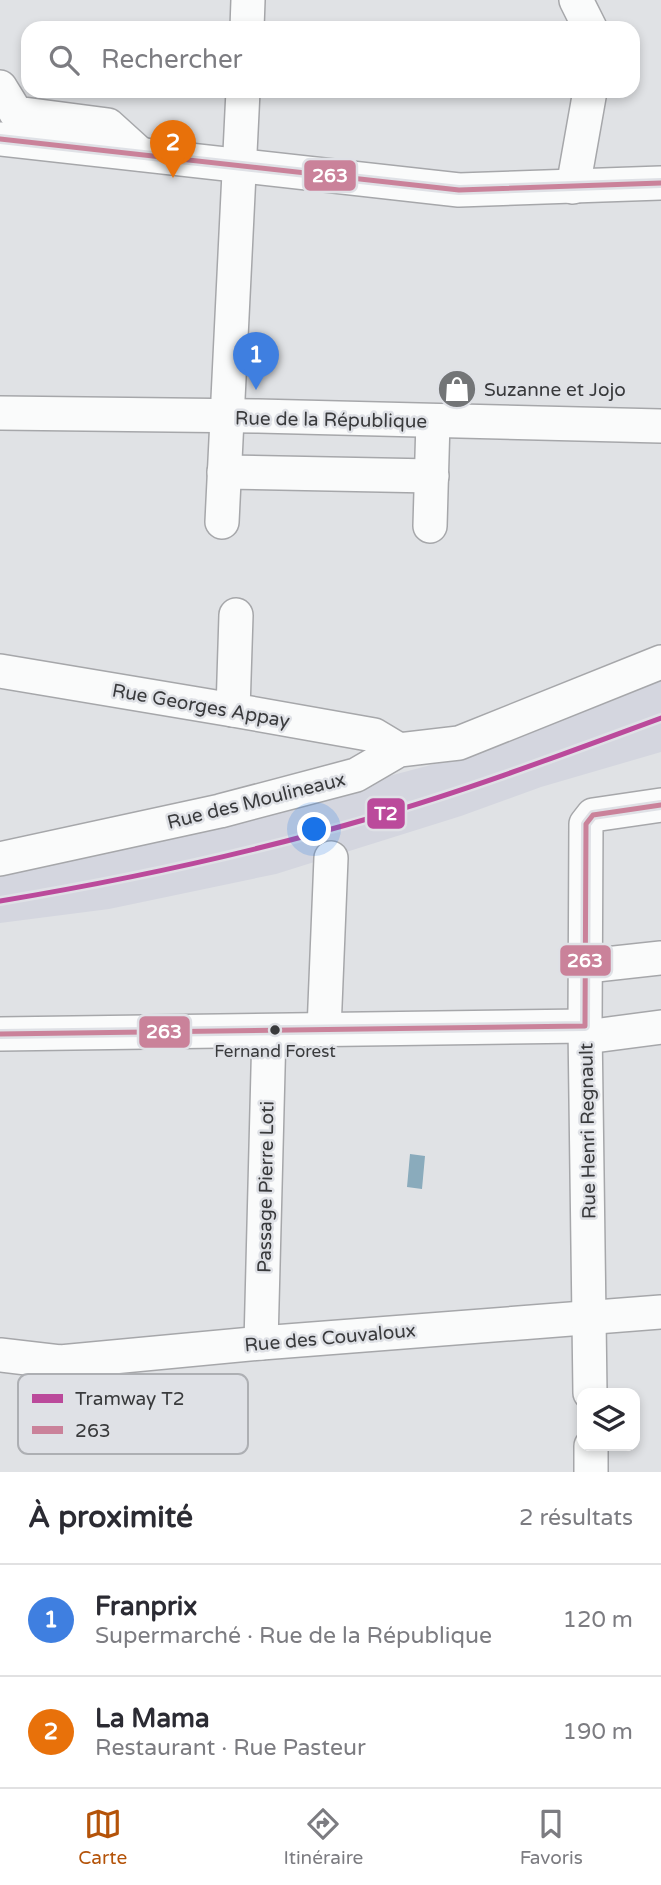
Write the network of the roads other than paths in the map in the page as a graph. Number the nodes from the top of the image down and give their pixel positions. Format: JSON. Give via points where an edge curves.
{"nodes":[{"id":1,"x":248,"y":0,"type":"edge"},
{"id":2,"x":576,"y":0,"type":"edge"},
{"id":3,"x":247,"y":21,"type":"edge"},
{"id":4,"x":586,"y":21,"type":"edge"},
{"id":5,"x":0,"y":86,"type":"edge"},
{"id":6,"x":243,"y":98,"type":"edge"},
{"id":7,"x":589,"y":98,"type":"edge"},
{"id":8,"x":0,"y":139,"type":"edge"},
{"id":9,"x":140,"y":155,"type":"junction"},
{"id":10,"x":238,"y":165,"type":"junction"},
{"id":11,"x":661,"y":183,"type":"edge"},
{"id":12,"x":573,"y":187,"type":"junction"},
{"id":13,"x":0,"y":413,"type":"edge"},
{"id":14,"x":226,"y":417,"type":"junction"},
{"id":15,"x":433,"y":421,"type":"junction"},
{"id":16,"x":661,"y":426,"type":"edge"},
{"id":17,"x":224,"y":472,"type":"junction"},
{"id":18,"x":432,"y":476,"type":"junction"},
{"id":19,"x":222,"y":522,"type":"dead end"},
{"id":20,"x":430,"y":526,"type":"dead end"},
{"id":21,"x":236,"y":615,"type":"dead end"},
{"id":22,"x":661,"y":662,"type":"edge"},
{"id":23,"x":0,"y":671,"type":"edge"},
{"id":24,"x":233,"y":710,"type":"junction"},
{"id":25,"x":399,"y":750,"type":"junction"},
{"id":26,"x":661,"y":805,"type":"edge"},
{"id":27,"x":331,"y":858,"type":"dead end"},
{"id":28,"x":0,"y":859,"type":"edge"},
{"id":29,"x":661,"y":958,"type":"edge"},
{"id":30,"x":587,"y":966,"type":"junction"},
{"id":31,"x":661,"y":1027,"type":"edge"},
{"id":32,"x":324,"y":1030,"type":"junction"},
{"id":33,"x":268,"y":1031,"type":"junction"},
{"id":34,"x":586,"y":1032,"type":"junction"},
{"id":35,"x":0,"y":1034,"type":"edge"},
{"id":36,"x":661,"y":1312,"type":"edge"},
{"id":37,"x":590,"y":1317,"type":"junction"},
{"id":38,"x":261,"y":1343,"type":"junction"},
{"id":39,"x":0,"y":1355,"type":"edge"},
{"id":40,"x":590,"y":1388,"type":"edge"},
{"id":41,"x":591,"y":1451,"type":"edge"},
{"id":42,"x":591,"y":1472,"type":"edge"}],
"edges":[{"from":1,"to":3,"type":"street"},
{"from":2,"to":4,"type":"street"},
{"from":5,"to":9,"type":"street","via":[[16,113],[108,125]]},
{"from":6,"to":10,"type":"street"},
{"from":7,"to":12,"type":"street"},
{"from":8,"to":9,"type":"street"},
{"from":9,"to":10,"type":"street"},
{"from":10,"to":12,"type":"street","via":[[458,190]]},
{"from":10,"to":14,"type":"street"},
{"from":11,"to":12,"type":"street"},
{"from":13,"to":14,"type":"street","name":"Rue de la République"},
{"from":14,"to":15,"type":"street","name":"Rue de la République"},
{"from":14,"to":17,"type":"street"},
{"from":15,"to":16,"type":"street","name":"Rue de la République"},
{"from":15,"to":18,"type":"street"},
{"from":17,"to":18,"type":"street"},
{"from":17,"to":19,"type":"street"},
{"from":18,"to":20,"type":"street"},
{"from":21,"to":24,"type":"street"},
{"from":22,"to":25,"type":"street","name":"Rue des Moulineaux","via":[[459,743]]},
{"from":23,"to":24,"type":"street","name":"Rue Georges Appay"},
{"from":24,"to":25,"type":"street","name":"Rue Georges Appay","via":[[374,736]]},
{"from":25,"to":28,"type":"street","name":"Rue des Moulineaux","via":[[356,775],[220,811]]},
{"from":26,"to":30,"type":"street","name":"Rue Henri Regnault","via":[[593,815],[586,824]]},
{"from":27,"to":32,"type":"street"},
{"from":29,"to":30,"type":"street"},
{"from":30,"to":34,"type":"street","name":"Rue Henri Regnault"},
{"from":31,"to":34,"type":"street"},
{"from":32,"to":33,"type":"street"},
{"from":32,"to":34,"type":"street"},
{"from":33,"to":35,"type":"street"},
{"from":33,"to":38,"type":"street","name":"Passage Pierre Loti"},
{"from":34,"to":37,"type":"street","name":"Rue Henri Regnault"},
{"from":36,"to":37,"type":"street","name":"Rue des Couvaloux"},
{"from":37,"to":38,"type":"street","name":"Rue des Couvaloux"},
{"from":37,"to":40,"type":"street","name":"Rue Henri Regnault"},
{"from":38,"to":39,"type":"street","name":"Rue des Couvaloux","via":[[60,1362]]},
{"from":41,"to":42,"type":"street"}]}
